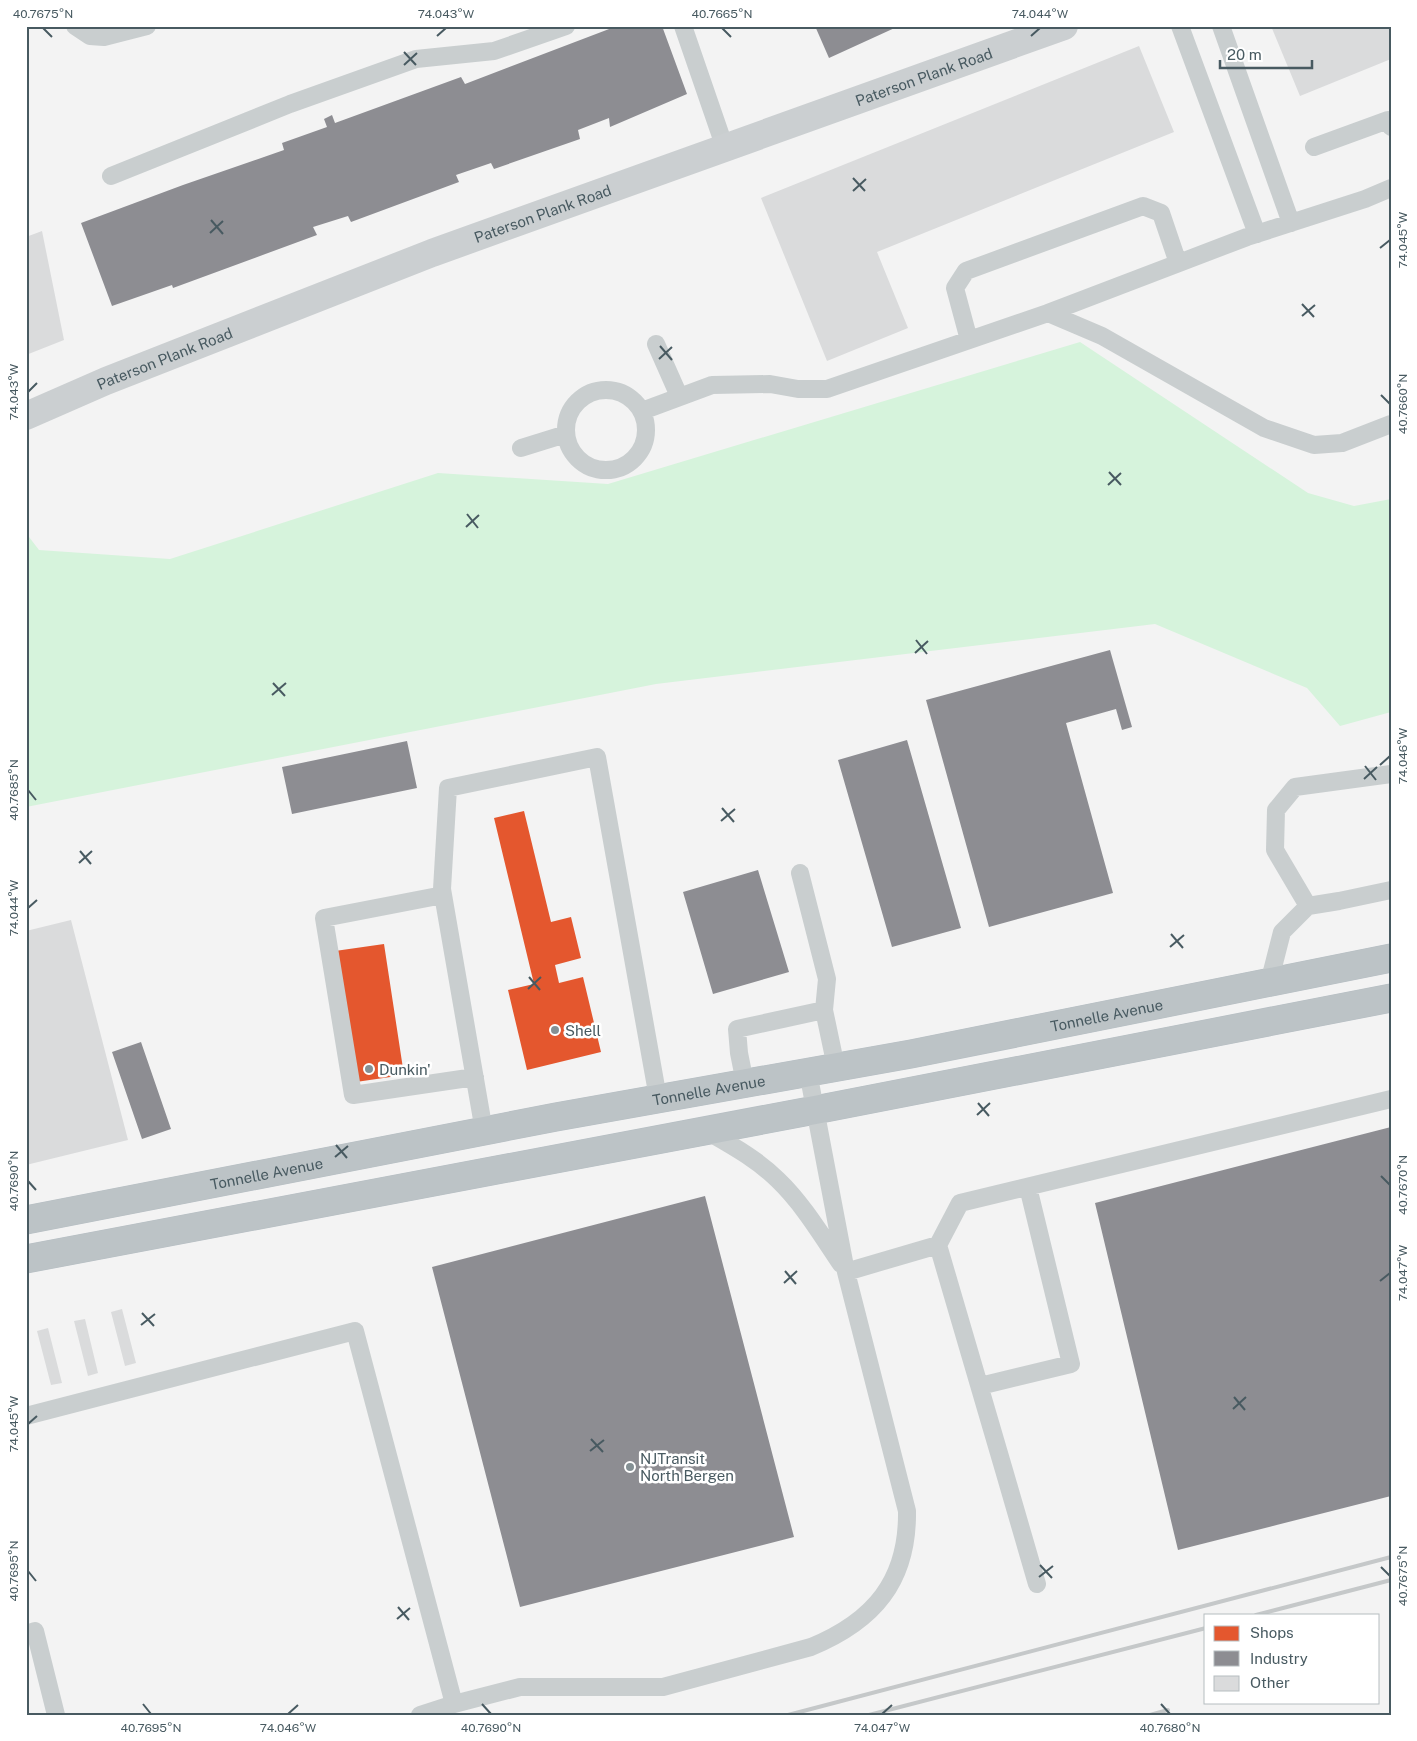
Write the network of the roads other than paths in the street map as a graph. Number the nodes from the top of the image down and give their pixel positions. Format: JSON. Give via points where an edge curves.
{"nodes":[{"id":1,"x":75,"y":26,"type":"edge"},
{"id":2,"x":147,"y":26,"type":"edge"},
{"id":3,"x":566,"y":26,"type":"edge"},
{"id":4,"x":682,"y":26,"type":"edge"},
{"id":5,"x":1064,"y":26,"type":"edge"},
{"id":6,"x":1180,"y":26,"type":"edge"},
{"id":7,"x":1222,"y":26,"type":"edge"},
{"id":8,"x":1391,"y":127,"type":"edge"},
{"id":9,"x":1314,"y":147,"type":"dead end"},
{"id":10,"x":725,"y":148,"type":"junction"},
{"id":11,"x":111,"y":176,"type":"dead end"},
{"id":12,"x":1391,"y":188,"type":"edge"},
{"id":13,"x":1291,"y":223,"type":"junction"},
{"id":14,"x":1257,"y":234,"type":"junction"},
{"id":15,"x":1178,"y":263,"type":"junction"},
{"id":16,"x":1048,"y":313,"type":"junction"},
{"id":17,"x":969,"y":340,"type":"junction"},
{"id":18,"x":656,"y":344,"type":"dead end"},
{"id":19,"x":679,"y":396,"type":"junction"},
{"id":20,"x":642,"y":411,"type":"junction"},
{"id":21,"x":26,"y":416,"type":"edge"},
{"id":22,"x":1391,"y":424,"type":"edge"},
{"id":23,"x":566,"y":434,"type":"junction"},
{"id":24,"x":521,"y":448,"type":"dead end"},
{"id":25,"x":1391,"y":774,"type":"edge"},
{"id":26,"x":800,"y":873,"type":"dead end"},
{"id":27,"x":1391,"y":890,"type":"edge"},
{"id":28,"x":443,"y":895,"type":"junction"},
{"id":29,"x":1308,"y":906,"type":"junction"},
{"id":30,"x":1391,"y":958,"type":"edge"},
{"id":31,"x":1270,"y":982,"type":"junction"},
{"id":32,"x":1391,"y":998,"type":"edge"},
{"id":33,"x":824,"y":1010,"type":"junction"},
{"id":34,"x":836,"y":1067,"type":"junction"},
{"id":35,"x":808,"y":1072,"type":"junction"},
{"id":36,"x":475,"y":1077,"type":"junction"},
{"id":37,"x":744,"y":1083,"type":"junction"},
{"id":38,"x":658,"y":1098,"type":"junction"},
{"id":39,"x":1391,"y":1099,"type":"edge"},
{"id":40,"x":815,"y":1110,"type":"junction"},
{"id":41,"x":704,"y":1130,"type":"junction"},
{"id":42,"x":484,"y":1131,"type":"junction"},
{"id":43,"x":1028,"y":1187,"type":"junction"},
{"id":44,"x":26,"y":1220,"type":"edge"},
{"id":45,"x":938,"y":1246,"type":"junction"},
{"id":46,"x":26,"y":1260,"type":"edge"},
{"id":47,"x":846,"y":1272,"type":"junction"},
{"id":48,"x":980,"y":1386,"type":"junction"},
{"id":49,"x":26,"y":1416,"type":"edge"},
{"id":50,"x":1037,"y":1584,"type":"dead end"},
{"id":51,"x":26,"y":1634,"type":"edge"},
{"id":52,"x":454,"y":1704,"type":"junction"},
{"id":53,"x":56,"y":1715,"type":"edge"},
{"id":54,"x":420,"y":1715,"type":"edge"}],
"edges":[{"from":1,"to":2,"type":"lane","via":[[90,36],[104,37]]},
{"from":3,"to":11,"type":"lane","via":[[494,51],[416,59],[290,104]]},
{"from":4,"to":10,"type":"lane"},
{"from":5,"to":10,"type":"main road","name":"Paterson Plank Road"},
{"from":6,"to":14,"type":"lane"},
{"from":7,"to":13,"type":"lane"},
{"from":8,"to":9,"type":"lane","via":[[1388,120]]},
{"from":10,"to":21,"type":"main road","name":"Paterson Plank Road","via":[[432,253]]},
{"from":12,"to":13,"type":"lane","via":[[1365,200]]},
{"from":13,"to":14,"type":"lane"},
{"from":14,"to":15,"type":"lane"},
{"from":15,"to":16,"type":"lane"},
{"from":15,"to":17,"type":"lane","via":[[1161,214],[1143,206],[966,271],[955,288]]},
{"from":16,"to":17,"type":"lane"},
{"from":16,"to":22,"type":"lane","via":[[1102,336],[1264,428],[1314,445],[1342,443]]},
{"from":17,"to":19,"type":"lane","via":[[827,389],[798,389],[770,384],[712,385]]},
{"from":18,"to":19,"type":"lane"},
{"from":19,"to":20,"type":"lane"},
{"from":20,"to":23,"type":"lane","via":[[622,392],[594,391],[572,408]]},
{"from":20,"to":23,"type":"lane","via":[[646,436],[642,448],[625,466],[613,470],[588,466],[577,458]]},
{"from":23,"to":24,"type":"lane"},
{"from":25,"to":29,"type":"lane","via":[[1295,786],[1276,810],[1274,850]]},
{"from":26,"to":33,"type":"lane","via":[[827,979]]},
{"from":27,"to":29,"type":"lane"},
{"from":28,"to":36,"type":"lane"},
{"from":28,"to":36,"type":"lane","via":[[324,918],[353,1094]]},
{"from":28,"to":38,"type":"lane","via":[[448,788],[597,757]]},
{"from":29,"to":31,"type":"lane","via":[[1282,932]]},
{"from":30,"to":31,"type":"highway","name":"Tonnelle Avenue"},
{"from":31,"to":34,"type":"highway","name":"Tonnelle Avenue"},
{"from":32,"to":40,"type":"highway"},
{"from":33,"to":34,"type":"lane"},
{"from":33,"to":37,"type":"lane","via":[[737,1029]]},
{"from":34,"to":35,"type":"highway","name":"Tonnelle Avenue"},
{"from":35,"to":37,"type":"highway","name":"Tonnelle Avenue"},
{"from":35,"to":40,"type":"lane"},
{"from":36,"to":42,"type":"lane"},
{"from":37,"to":38,"type":"highway","name":"Tonnelle Avenue"},
{"from":38,"to":42,"type":"highway","name":"Tonnelle Avenue"},
{"from":39,"to":43,"type":"lane"},
{"from":40,"to":41,"type":"highway"},
{"from":40,"to":47,"type":"lane"},
{"from":41,"to":46,"type":"highway"},
{"from":41,"to":47,"type":"lane","via":[[742,1151],[779,1181],[819,1231]]},
{"from":42,"to":44,"type":"highway","name":"Tonnelle Avenue"},
{"from":43,"to":45,"type":"lane","via":[[960,1203]]},
{"from":43,"to":48,"type":"lane","via":[[1071,1364]]},
{"from":45,"to":47,"type":"lane"},
{"from":45,"to":48,"type":"lane"},
{"from":47,"to":52,"type":"lane","via":[[907,1511],[907,1532],[897,1572],[868,1613],[851,1628],[811,1647],[663,1687],[520,1687]]},
{"from":48,"to":50,"type":"lane"},
{"from":49,"to":52,"type":"lane","via":[[355,1331]]},
{"from":51,"to":53,"type":"lane","via":[[35,1631]]},
{"from":52,"to":54,"type":"lane"}]}
